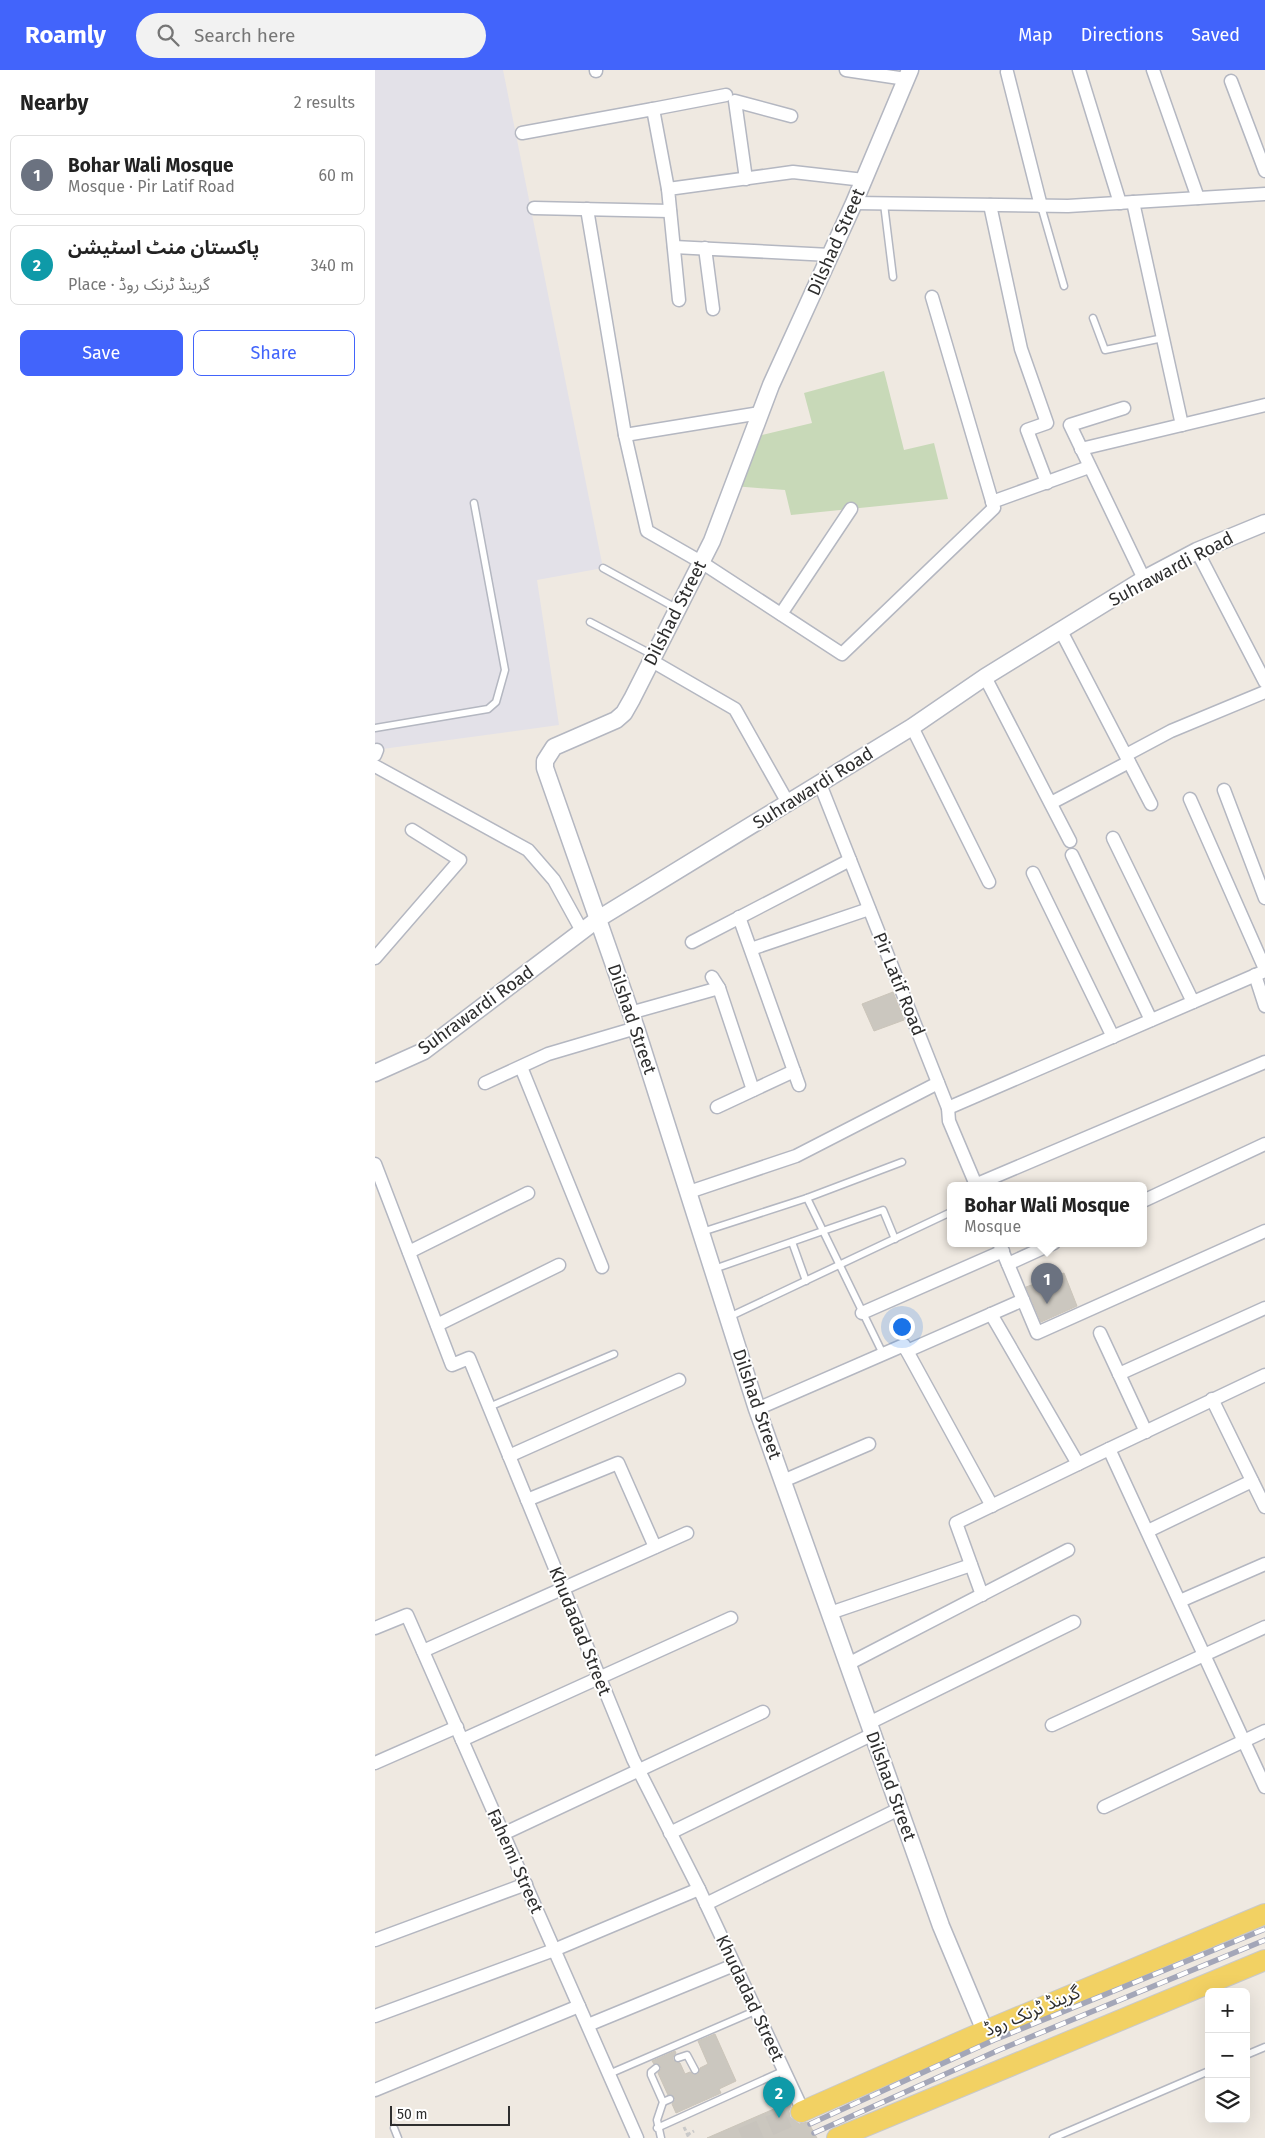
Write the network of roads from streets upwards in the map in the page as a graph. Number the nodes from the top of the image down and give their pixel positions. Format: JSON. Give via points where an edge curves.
{"nodes":[{"id":1,"x":846,"y":70,"type":"edge"},
{"id":2,"x":1079,"y":70,"type":"edge"},
{"id":3,"x":1153,"y":70,"type":"edge"},
{"id":4,"x":1007,"y":72,"type":"dead end"},
{"id":5,"x":908,"y":75,"type":"edge"},
{"id":6,"x":1231,"y":80,"type":"dead end"},
{"id":7,"x":726,"y":95,"type":"dead end"},
{"id":8,"x":653,"y":110,"type":"junction"},
{"id":9,"x":791,"y":116,"type":"dead end"},
{"id":10,"x":522,"y":133,"type":"dead end"},
{"id":11,"x":1265,"y":171,"type":"edge"},
{"id":12,"x":746,"y":179,"type":"junction"},
{"id":13,"x":863,"y":180,"type":"junction"},
{"id":14,"x":668,"y":189,"type":"junction"},
{"id":15,"x":1265,"y":194,"type":"edge"},
{"id":16,"x":1198,"y":198,"type":"junction"},
{"id":17,"x":1127,"y":202,"type":"junction"},
{"id":18,"x":854,"y":204,"type":"junction"},
{"id":19,"x":990,"y":205,"type":"junction"},
{"id":20,"x":1041,"y":206,"type":"junction"},
{"id":21,"x":534,"y":208,"type":"dead end"},
{"id":22,"x":587,"y":209,"type":"junction"},
{"id":23,"x":670,"y":211,"type":"junction"},
{"id":24,"x":674,"y":247,"type":"junction"},
{"id":25,"x":705,"y":248,"type":"junction"},
{"id":26,"x":830,"y":255,"type":"junction"},
{"id":27,"x":933,"y":297,"type":"dead end"},
{"id":28,"x":679,"y":300,"type":"dead end"},
{"id":29,"x":713,"y":310,"type":"dead end"},
{"id":30,"x":1265,"y":405,"type":"edge"},
{"id":31,"x":1124,"y":408,"type":"dead end"},
{"id":32,"x":760,"y":414,"type":"junction"},
{"id":33,"x":1182,"y":425,"type":"junction"},
{"id":34,"x":625,"y":435,"type":"junction"},
{"id":35,"x":1081,"y":449,"type":"junction"},
{"id":36,"x":1089,"y":467,"type":"junction"},
{"id":37,"x":1047,"y":483,"type":"junction"},
{"id":38,"x":992,"y":502,"type":"junction"},
{"id":39,"x":851,"y":509,"type":"dead end"},
{"id":40,"x":1265,"y":523,"type":"edge"},
{"id":41,"x":1197,"y":551,"type":"junction"},
{"id":42,"x":701,"y":562,"type":"junction"},
{"id":43,"x":1144,"y":579,"type":"junction"},
{"id":44,"x":781,"y":614,"type":"junction"},
{"id":45,"x":1061,"y":631,"type":"junction"},
{"id":46,"x":653,"y":658,"type":"junction"},
{"id":47,"x":985,"y":677,"type":"junction"},
{"id":48,"x":1264,"y":677,"type":"edge"},
{"id":49,"x":1265,"y":692,"type":"edge"},
{"id":50,"x":912,"y":727,"type":"junction"},
{"id":51,"x":1128,"y":758,"type":"junction"},
{"id":52,"x":375,"y":766,"type":"edge"},
{"id":53,"x":820,"y":784,"type":"junction"},
{"id":54,"x":1224,"y":790,"type":"dead end"},
{"id":55,"x":1190,"y":799,"type":"dead end"},
{"id":56,"x":1051,"y":802,"type":"junction"},
{"id":57,"x":788,"y":803,"type":"junction"},
{"id":58,"x":1151,"y":804,"type":"dead end"},
{"id":59,"x":412,"y":830,"type":"dead end"},
{"id":60,"x":1113,"y":838,"type":"dead end"},
{"id":61,"x":1071,"y":841,"type":"dead end"},
{"id":62,"x":1072,"y":856,"type":"dead end"},
{"id":63,"x":850,"y":860,"type":"junction"},
{"id":64,"x":1033,"y":873,"type":"dead end"},
{"id":65,"x":989,"y":882,"type":"dead end"},
{"id":66,"x":1265,"y":898,"type":"edge"},
{"id":67,"x":869,"y":909,"type":"junction"},
{"id":68,"x":739,"y":917,"type":"junction"},
{"id":69,"x":598,"y":919,"type":"junction"},
{"id":70,"x":582,"y":931,"type":"junction"},
{"id":71,"x":692,"y":942,"type":"dead end"},
{"id":72,"x":751,"y":949,"type":"junction"},
{"id":73,"x":375,"y":958,"type":"edge"},
{"id":74,"x":1262,"y":972,"type":"edge"},
{"id":75,"x":712,"y":977,"type":"dead end"},
{"id":76,"x":719,"y":988,"type":"junction"},
{"id":77,"x":1193,"y":1002,"type":"junction"},
{"id":78,"x":1265,"y":1006,"type":"edge"},
{"id":79,"x":633,"y":1020,"type":"junction"},
{"id":80,"x":1151,"y":1020,"type":"junction"},
{"id":81,"x":1113,"y":1037,"type":"junction"},
{"id":82,"x":1265,"y":1062,"type":"edge"},
{"id":83,"x":521,"y":1066,"type":"junction"},
{"id":84,"x":794,"y":1071,"type":"junction"},
{"id":85,"x":375,"y":1073,"type":"edge"},
{"id":86,"x":485,"y":1083,"type":"dead end"},
{"id":87,"x":938,"y":1083,"type":"junction"},
{"id":88,"x":799,"y":1085,"type":"dead end"},
{"id":89,"x":753,"y":1090,"type":"junction"},
{"id":90,"x":717,"y":1107,"type":"dead end"},
{"id":91,"x":948,"y":1108,"type":"junction"},
{"id":92,"x":1265,"y":1144,"type":"edge"},
{"id":93,"x":375,"y":1164,"type":"edge"},
{"id":94,"x":974,"y":1182,"type":"edge"},
{"id":95,"x":982,"y":1182,"type":"edge"},
{"id":96,"x":689,"y":1192,"type":"junction"},
{"id":97,"x":528,"y":1193,"type":"dead end"},
{"id":98,"x":1147,"y":1199,"type":"edge"},
{"id":99,"x":1265,"y":1232,"type":"edge"},
{"id":100,"x":1001,"y":1247,"type":"edge"},
{"id":101,"x":1045,"y":1247,"type":"edge"},
{"id":102,"x":409,"y":1252,"type":"junction"},
{"id":103,"x":1008,"y":1264,"type":"junction"},
{"id":104,"x":559,"y":1265,"type":"dead end"},
{"id":105,"x":602,"y":1267,"type":"dead end"},
{"id":106,"x":1023,"y":1300,"type":"junction"},
{"id":107,"x":1265,"y":1308,"type":"edge"},
{"id":108,"x":862,"y":1313,"type":"road end"},
{"id":109,"x":991,"y":1314,"type":"junction"},
{"id":110,"x":437,"y":1325,"type":"junction"},
{"id":111,"x":1101,"y":1333,"type":"dead end"},
{"id":112,"x":907,"y":1352,"type":"junction"},
{"id":113,"x":1119,"y":1374,"type":"junction"},
{"id":114,"x":1265,"y":1375,"type":"edge"},
{"id":115,"x":679,"y":1380,"type":"dead end"},
{"id":116,"x":1212,"y":1399,"type":"junction"},
{"id":117,"x":757,"y":1409,"type":"junction"},
{"id":118,"x":1146,"y":1432,"type":"junction"},
{"id":119,"x":869,"y":1444,"type":"dead end"},
{"id":120,"x":1109,"y":1449,"type":"junction"},
{"id":121,"x":509,"y":1456,"type":"junction"},
{"id":122,"x":1078,"y":1464,"type":"junction"},
{"id":123,"x":783,"y":1481,"type":"junction"},
{"id":124,"x":1252,"y":1481,"type":"junction"},
{"id":125,"x":527,"y":1500,"type":"junction"},
{"id":126,"x":992,"y":1506,"type":"junction"},
{"id":127,"x":1265,"y":1508,"type":"edge"},
{"id":128,"x":1148,"y":1531,"type":"junction"},
{"id":129,"x":687,"y":1533,"type":"dead end"},
{"id":130,"x":655,"y":1547,"type":"junction"},
{"id":131,"x":1068,"y":1550,"type":"dead end"},
{"id":132,"x":1265,"y":1564,"type":"edge"},
{"id":133,"x":971,"y":1565,"type":"junction"},
{"id":134,"x":563,"y":1588,"type":"junction"},
{"id":135,"x":982,"y":1595,"type":"junction"},
{"id":136,"x":1180,"y":1601,"type":"junction"},
{"id":137,"x":830,"y":1613,"type":"junction"},
{"id":138,"x":731,"y":1618,"type":"dead end"},
{"id":139,"x":1074,"y":1622,"type":"dead end"},
{"id":140,"x":1265,"y":1627,"type":"edge"},
{"id":141,"x":375,"y":1628,"type":"edge"},
{"id":142,"x":423,"y":1651,"type":"junction"},
{"id":143,"x":1205,"y":1654,"type":"junction"},
{"id":144,"x":848,"y":1664,"type":"junction"},
{"id":145,"x":599,"y":1678,"type":"junction"},
{"id":146,"x":763,"y":1712,"type":"dead end"},
{"id":147,"x":1052,"y":1725,"type":"dead end"},
{"id":148,"x":457,"y":1727,"type":"junction"},
{"id":149,"x":871,"y":1729,"type":"junction"},
{"id":150,"x":1265,"y":1731,"type":"edge"},
{"id":151,"x":462,"y":1740,"type":"junction"},
{"id":152,"x":1245,"y":1741,"type":"junction"},
{"id":153,"x":375,"y":1763,"type":"edge"},
{"id":154,"x":639,"y":1771,"type":"junction"},
{"id":155,"x":1265,"y":1787,"type":"edge"},
{"id":156,"x":1104,"y":1807,"type":"dead end"},
{"id":157,"x":899,"y":1809,"type":"junction"},
{"id":158,"x":670,"y":1833,"type":"junction"},
{"id":159,"x":503,"y":1834,"type":"junction"},
{"id":160,"x":525,"y":1884,"type":"junction"},
{"id":161,"x":699,"y":1889,"type":"junction"},
{"id":162,"x":706,"y":1904,"type":"junction"},
{"id":163,"x":1265,"y":1914,"type":"edge"},
{"id":164,"x":375,"y":1940,"type":"edge"},
{"id":165,"x":554,"y":1950,"type":"junction"},
{"id":166,"x":1265,"y":1960,"type":"edge"},
{"id":167,"x":734,"y":1965,"type":"junction"},
{"id":168,"x":579,"y":2006,"type":"junction"},
{"id":169,"x":375,"y":2016,"type":"edge"},
{"id":170,"x":588,"y":2025,"type":"junction"},
{"id":171,"x":985,"y":2031,"type":"junction"},
{"id":172,"x":375,"y":2090,"type":"edge"},
{"id":173,"x":802,"y":2111,"type":"joint"},
{"id":174,"x":637,"y":2138,"type":"edge"},
{"id":175,"x":837,"y":2138,"type":"edge"}],
"edges":[{"from":1,"to":5,"type":"street"},
{"from":2,"to":17,"type":"street"},
{"from":3,"to":16,"type":"street"},
{"from":4,"to":20,"type":"street"},
{"from":5,"to":13,"type":"street","name":"Dilshad Street"},
{"from":6,"to":11,"type":"street"},
{"from":7,"to":8,"type":"street"},
{"from":8,"to":10,"type":"street"},
{"from":8,"to":14,"type":"street"},
{"from":9,"to":12,"type":"street","via":[[735,101]]},
{"from":12,"to":13,"type":"street","via":[[793,172]]},
{"from":12,"to":14,"type":"street"},
{"from":13,"to":18,"type":"street","name":"Dilshad Street"},
{"from":14,"to":23,"type":"street"},
{"from":15,"to":16,"type":"street"},
{"from":16,"to":17,"type":"street"},
{"from":17,"to":20,"type":"street"},
{"from":17,"to":33,"type":"street"},
{"from":18,"to":19,"type":"street"},
{"from":18,"to":26,"type":"street","name":"Dilshad Street"},
{"from":19,"to":20,"type":"street"},
{"from":19,"to":37,"type":"street","via":[[1021,349],[1047,423],[1027,430]]},
{"from":21,"to":22,"type":"street"},
{"from":22,"to":23,"type":"street"},
{"from":22,"to":34,"type":"street"},
{"from":23,"to":24,"type":"street"},
{"from":24,"to":25,"type":"street"},
{"from":24,"to":28,"type":"street"},
{"from":25,"to":26,"type":"street"},
{"from":25,"to":29,"type":"street"},
{"from":26,"to":32,"type":"street","name":"Dilshad Street"},
{"from":27,"to":38,"type":"street"},
{"from":30,"to":33,"type":"street"},
{"from":31,"to":35,"type":"street","via":[[1070,425]]},
{"from":32,"to":34,"type":"street"},
{"from":32,"to":42,"type":"street","name":"Dilshad Street"},
{"from":33,"to":35,"type":"street"},
{"from":34,"to":42,"type":"street","via":[[647,531]]},
{"from":35,"to":36,"type":"street"},
{"from":36,"to":37,"type":"street"},
{"from":36,"to":43,"type":"street"},
{"from":37,"to":38,"type":"street"},
{"from":38,"to":44,"type":"street","via":[[994,508],[842,654]]},
{"from":39,"to":44,"type":"street"},
{"from":40,"to":41,"type":"street","name":"Suhrawardi Road"},
{"from":41,"to":43,"type":"street","name":"Suhrawardi Road"},
{"from":41,"to":48,"type":"street"},
{"from":42,"to":44,"type":"street"},
{"from":42,"to":46,"type":"street","name":"Dilshad Street"},
{"from":43,"to":45,"type":"street","name":"Suhrawardi Road"},
{"from":45,"to":47,"type":"street","name":"Suhrawardi Road"},
{"from":45,"to":51,"type":"street"},
{"from":46,"to":57,"type":"street","via":[[735,709]]},
{"from":46,"to":69,"type":"street","name":"Dilshad Street","via":[[625,712],[604,726],[554,747],[545,761]]},
{"from":47,"to":50,"type":"street","name":"Suhrawardi Road"},
{"from":47,"to":56,"type":"street"},
{"from":49,"to":51,"type":"street","via":[[1171,731]]},
{"from":50,"to":53,"type":"street","name":"Suhrawardi Road"},
{"from":50,"to":65,"type":"street"},
{"from":51,"to":56,"type":"street"},
{"from":51,"to":58,"type":"street"},
{"from":52,"to":70,"type":"street","via":[[528,850],[554,880]]},
{"from":53,"to":57,"type":"street","name":"Suhrawardi Road"},
{"from":53,"to":63,"type":"street","name":"Pir Latif Road"},
{"from":54,"to":66,"type":"street"},
{"from":55,"to":74,"type":"street"},
{"from":56,"to":61,"type":"street"},
{"from":57,"to":69,"type":"street","name":"Suhrawardi Road"},
{"from":59,"to":73,"type":"street","via":[[460,860]]},
{"from":60,"to":77,"type":"street"},
{"from":62,"to":80,"type":"street"},
{"from":63,"to":67,"type":"street","name":"Pir Latif Road"},
{"from":63,"to":68,"type":"street"},
{"from":64,"to":81,"type":"street"},
{"from":67,"to":72,"type":"street"},
{"from":67,"to":87,"type":"street","name":"Pir Latif Road"},
{"from":68,"to":71,"type":"street"},
{"from":68,"to":72,"type":"street"},
{"from":69,"to":70,"type":"street","name":"Suhrawardi Road"},
{"from":69,"to":79,"type":"street","name":"Dilshad Street"},
{"from":70,"to":85,"type":"street","name":"Suhrawardi Road","via":[[424,1051]]},
{"from":72,"to":84,"type":"street"},
{"from":74,"to":77,"type":"street"},
{"from":74,"to":78,"type":"street"},
{"from":75,"to":76,"type":"street"},
{"from":76,"to":79,"type":"street"},
{"from":76,"to":89,"type":"street"},
{"from":77,"to":80,"type":"street"},
{"from":79,"to":83,"type":"street"},
{"from":79,"to":96,"type":"street","name":"Dilshad Street"},
{"from":80,"to":81,"type":"street"},
{"from":81,"to":91,"type":"street"},
{"from":82,"to":95,"type":"street"},
{"from":83,"to":86,"type":"street"},
{"from":83,"to":105,"type":"street"},
{"from":84,"to":88,"type":"street"},
{"from":84,"to":89,"type":"street"},
{"from":87,"to":91,"type":"street","name":"Pir Latif Road"},
{"from":87,"to":96,"type":"street","via":[[796,1156]]},
{"from":89,"to":90,"type":"street"},
{"from":91,"to":94,"type":"street","name":"Pir Latif Road","via":[[949,1121]]},
{"from":92,"to":98,"type":"street"},
{"from":93,"to":102,"type":"street","name":"Khudadad Street"},
{"from":96,"to":117,"type":"street","name":"Dilshad Street"},
{"from":97,"to":102,"type":"street"},
{"from":99,"to":106,"type":"street","via":[[1037,1334]]},
{"from":100,"to":103,"type":"street"},
{"from":100,"to":108,"type":"street"},
{"from":101,"to":103,"type":"street"},
{"from":102,"to":110,"type":"street","name":"Khudadad Street"},
{"from":103,"to":106,"type":"street"},
{"from":104,"to":110,"type":"street"},
{"from":106,"to":109,"type":"street"},
{"from":107,"to":113,"type":"street"},
{"from":109,"to":112,"type":"street"},
{"from":109,"to":122,"type":"street"},
{"from":110,"to":121,"type":"street","name":"Khudadad Street","via":[[452,1365],[469,1358]]},
{"from":111,"to":113,"type":"street"},
{"from":112,"to":117,"type":"street","via":[[904,1344]]},
{"from":112,"to":126,"type":"street"},
{"from":113,"to":118,"type":"street"},
{"from":114,"to":116,"type":"street"},
{"from":115,"to":121,"type":"street"},
{"from":116,"to":118,"type":"street"},
{"from":116,"to":124,"type":"street"},
{"from":117,"to":123,"type":"street","name":"Dilshad Street"},
{"from":118,"to":120,"type":"street"},
{"from":119,"to":123,"type":"street"},
{"from":120,"to":122,"type":"street"},
{"from":120,"to":128,"type":"street"},
{"from":121,"to":125,"type":"street","name":"Khudadad Street"},
{"from":122,"to":126,"type":"street"},
{"from":123,"to":137,"type":"street","name":"Dilshad Street"},
{"from":124,"to":127,"type":"street"},
{"from":124,"to":128,"type":"street"},
{"from":125,"to":130,"type":"street","via":[[618,1463]]},
{"from":125,"to":134,"type":"street","name":"Khudadad Street"},
{"from":126,"to":133,"type":"street","via":[[956,1523]]},
{"from":128,"to":136,"type":"street"},
{"from":129,"to":130,"type":"street"},
{"from":130,"to":134,"type":"street"},
{"from":131,"to":135,"type":"street"},
{"from":132,"to":136,"type":"street"},
{"from":133,"to":135,"type":"street"},
{"from":133,"to":137,"type":"street"},
{"from":134,"to":142,"type":"street"},
{"from":134,"to":145,"type":"street","name":"Khudadad Street"},
{"from":135,"to":144,"type":"street"},
{"from":136,"to":143,"type":"street"},
{"from":137,"to":144,"type":"street","name":"Dilshad Street"},
{"from":138,"to":145,"type":"street"},
{"from":139,"to":149,"type":"street"},
{"from":140,"to":143,"type":"street"},
{"from":141,"to":142,"type":"street","name":"Fahemi Street","via":[[407,1615]]},
{"from":142,"to":148,"type":"street","name":"Fahemi Street"},
{"from":143,"to":147,"type":"street"},
{"from":143,"to":152,"type":"street"},
{"from":144,"to":149,"type":"street","name":"Dilshad Street"},
{"from":145,"to":151,"type":"street"},
{"from":145,"to":154,"type":"street","name":"Khudadad Street"},
{"from":146,"to":154,"type":"street"},
{"from":148,"to":151,"type":"street","name":"Fahemi Street"},
{"from":148,"to":153,"type":"street"},
{"from":149,"to":157,"type":"street","name":"Dilshad Street"},
{"from":149,"to":158,"type":"street"},
{"from":150,"to":152,"type":"street"},
{"from":151,"to":159,"type":"street","name":"Fahemi Street"},
{"from":152,"to":155,"type":"street"},
{"from":152,"to":156,"type":"street"},
{"from":154,"to":158,"type":"street","name":"Khudadad Street"},
{"from":154,"to":159,"type":"street"},
{"from":157,"to":162,"type":"street"},
{"from":157,"to":171,"type":"street","name":"Dilshad Street","via":[[941,1926]]},
{"from":158,"to":161,"type":"street","name":"Khudadad Street"},
{"from":159,"to":160,"type":"street","name":"Fahemi Street"},
{"from":160,"to":164,"type":"street"},
{"from":160,"to":165,"type":"street","name":"Fahemi Street"},
{"from":161,"to":162,"type":"street","name":"Khudadad Street"},
{"from":161,"to":165,"type":"street"},
{"from":162,"to":167,"type":"street","name":"Khudadad Street"},
{"from":163,"to":171,"type":"main road","name":"گرینڈ ٹرنک روڈ"},
{"from":165,"to":168,"type":"street","name":"Fahemi Street"},
{"from":165,"to":169,"type":"street"},
{"from":166,"to":175,"type":"main road"},
{"from":167,"to":170,"type":"street"},
{"from":167,"to":173,"type":"street","name":"Khudadad Street"},
{"from":168,"to":170,"type":"street","name":"Fahemi Street"},
{"from":168,"to":172,"type":"street"},
{"from":170,"to":174,"type":"street","name":"Fahemi Street"},
{"from":171,"to":173,"type":"main road","name":"گرینڈ ٹرنک روڈ"}]}
